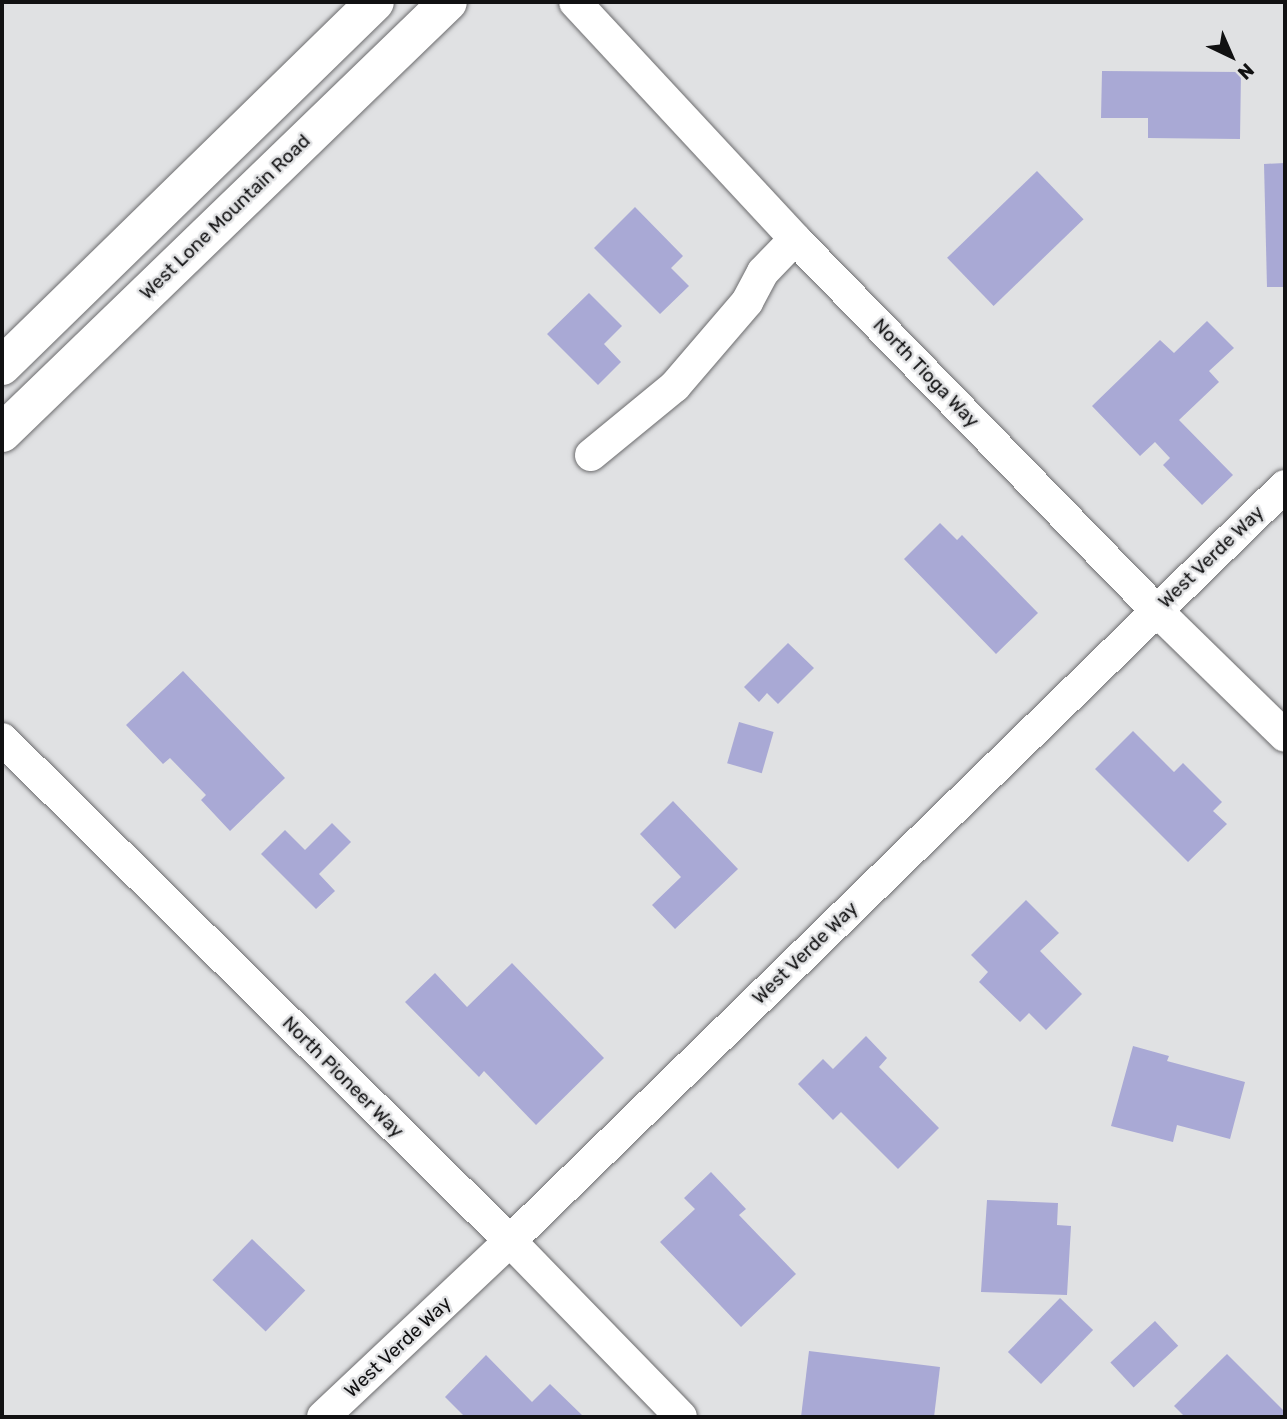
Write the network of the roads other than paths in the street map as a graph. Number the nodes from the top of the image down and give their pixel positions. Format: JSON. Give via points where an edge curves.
{"nodes":[{"id":1,"x":375,"y":2,"type":"edge"},
{"id":2,"x":448,"y":2,"type":"edge"},
{"id":3,"x":575,"y":2,"type":"edge"},
{"id":4,"x":795,"y":239,"type":"junction"},
{"id":5,"x":2,"y":366,"type":"edge"},
{"id":6,"x":2,"y":433,"type":"edge"},
{"id":7,"x":591,"y":455,"type":"dead end"},
{"id":8,"x":1285,"y":485,"type":"edge"},
{"id":9,"x":1156,"y":610,"type":"junction"},
{"id":10,"x":1285,"y":736,"type":"edge"},
{"id":11,"x":2,"y":739,"type":"edge"},
{"id":12,"x":510,"y":1241,"type":"junction"},
{"id":13,"x":323,"y":1417,"type":"edge"},
{"id":14,"x":681,"y":1417,"type":"edge"}],
"edges":[{"from":1,"to":5,"type":"main road"},
{"from":2,"to":6,"type":"main road","name":"West Lone Mountain Road"},
{"from":3,"to":4,"type":"street","name":"North Tioga Way"},
{"from":4,"to":7,"type":"street","via":[[763,272],[747,302],[674,386]]},
{"from":4,"to":9,"type":"street","name":"North Tioga Way"},
{"from":8,"to":9,"type":"street","name":"West Verde Way"},
{"from":9,"to":10,"type":"street","name":"North Tioga Way"},
{"from":9,"to":12,"type":"street","name":"West Verde Way"},
{"from":11,"to":12,"type":"street","name":"North Pioneer Way"},
{"from":12,"to":13,"type":"street","name":"West Verde Way"},
{"from":12,"to":14,"type":"street","name":"North Pioneer Way"}]}
